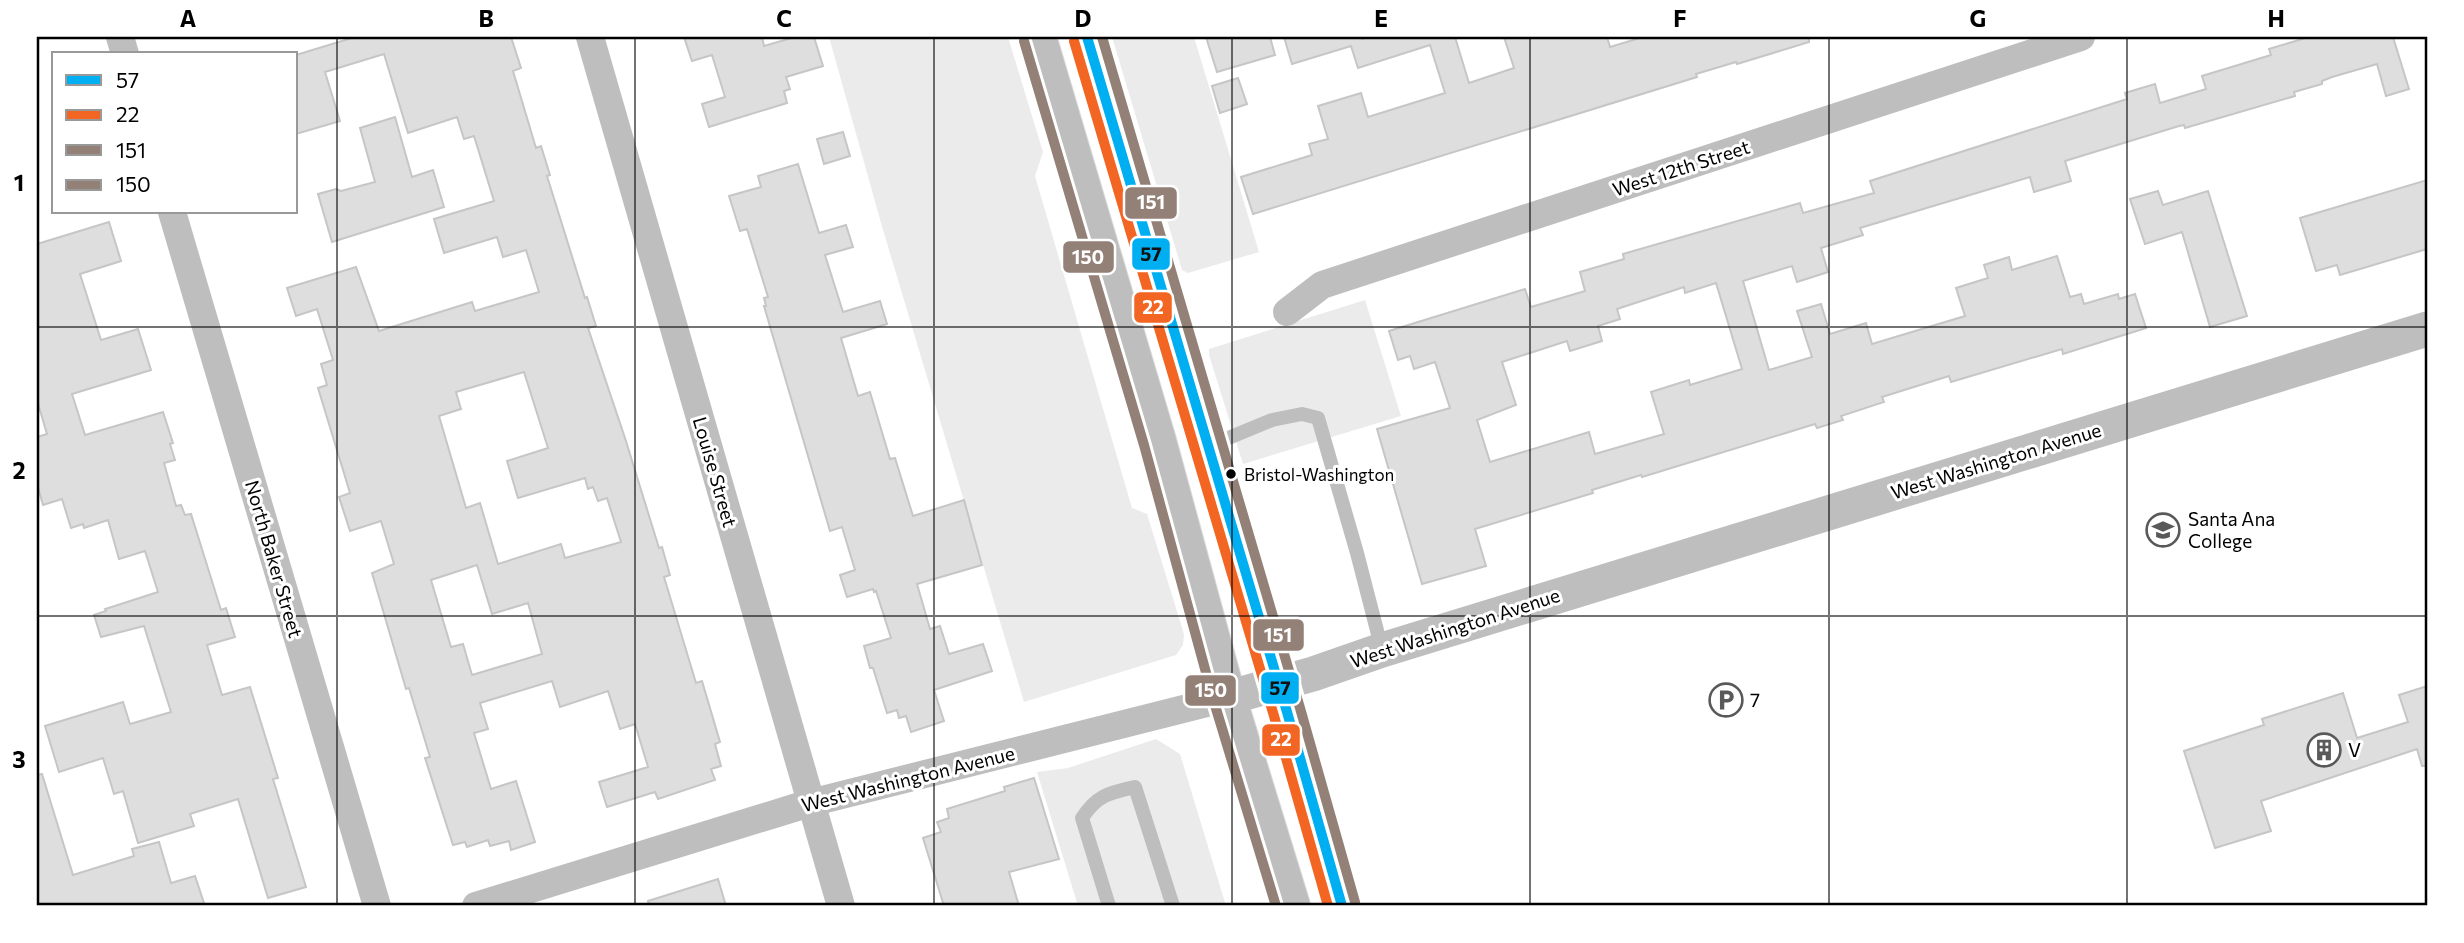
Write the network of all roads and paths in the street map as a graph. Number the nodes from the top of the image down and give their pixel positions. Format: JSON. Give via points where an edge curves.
{"nodes":[{"id":1,"x":590,"y":37,"type":"edge"},
{"id":2,"x":1037,"y":37,"type":"edge"},
{"id":3,"x":1087,"y":37,"type":"edge"},
{"id":4,"x":2081,"y":37,"type":"edge"},
{"id":5,"x":173,"y":214,"type":"edge"},
{"id":6,"x":1287,"y":312,"type":"dead end"},
{"id":7,"x":2427,"y":329,"type":"edge"},
{"id":8,"x":1208,"y":446,"type":"junction"},
{"id":9,"x":1382,"y":650,"type":"junction"},
{"id":10,"x":1278,"y":684,"type":"junction"},
{"id":11,"x":1227,"y":698,"type":"junction"},
{"id":12,"x":810,"y":803,"type":"junction"},
{"id":13,"x":377,"y":906,"type":"edge"},
{"id":14,"x":476,"y":906,"type":"edge"},
{"id":15,"x":841,"y":906,"type":"edge"},
{"id":16,"x":1109,"y":906,"type":"edge"},
{"id":17,"x":1173,"y":906,"type":"edge"},
{"id":18,"x":1291,"y":906,"type":"edge"},
{"id":19,"x":1342,"y":906,"type":"edge"}],
"edges":[{"from":1,"to":12,"type":"street","name":"Louise Street"},
{"from":2,"to":11,"type":"main road","via":[[1157,441]]},
{"from":3,"to":8,"type":"main road"},
{"from":4,"to":6,"type":"street","name":"West 12th Street","via":[[1322,285]]},
{"from":5,"to":13,"type":"street","name":"North Baker Street"},
{"from":7,"to":9,"type":"street","name":"West Washington Avenue"},
{"from":8,"to":9,"type":"lane","via":[[1272,419],[1302,414],[1318,418]]},
{"from":8,"to":10,"type":"main road"},
{"from":9,"to":10,"type":"street","name":"West Washington Avenue"},
{"from":10,"to":11,"type":"street","name":"West Washington Avenue"},
{"from":10,"to":19,"type":"main road"},
{"from":11,"to":12,"type":"street","name":"West Washington Avenue"},
{"from":11,"to":18,"type":"main road"},
{"from":12,"to":14,"type":"street","name":"West Washington Avenue"},
{"from":12,"to":15,"type":"street","name":"Louise Street"},
{"from":16,"to":17,"type":"lane","via":[[1082,818],[1093,802],[1135,788]]}]}
